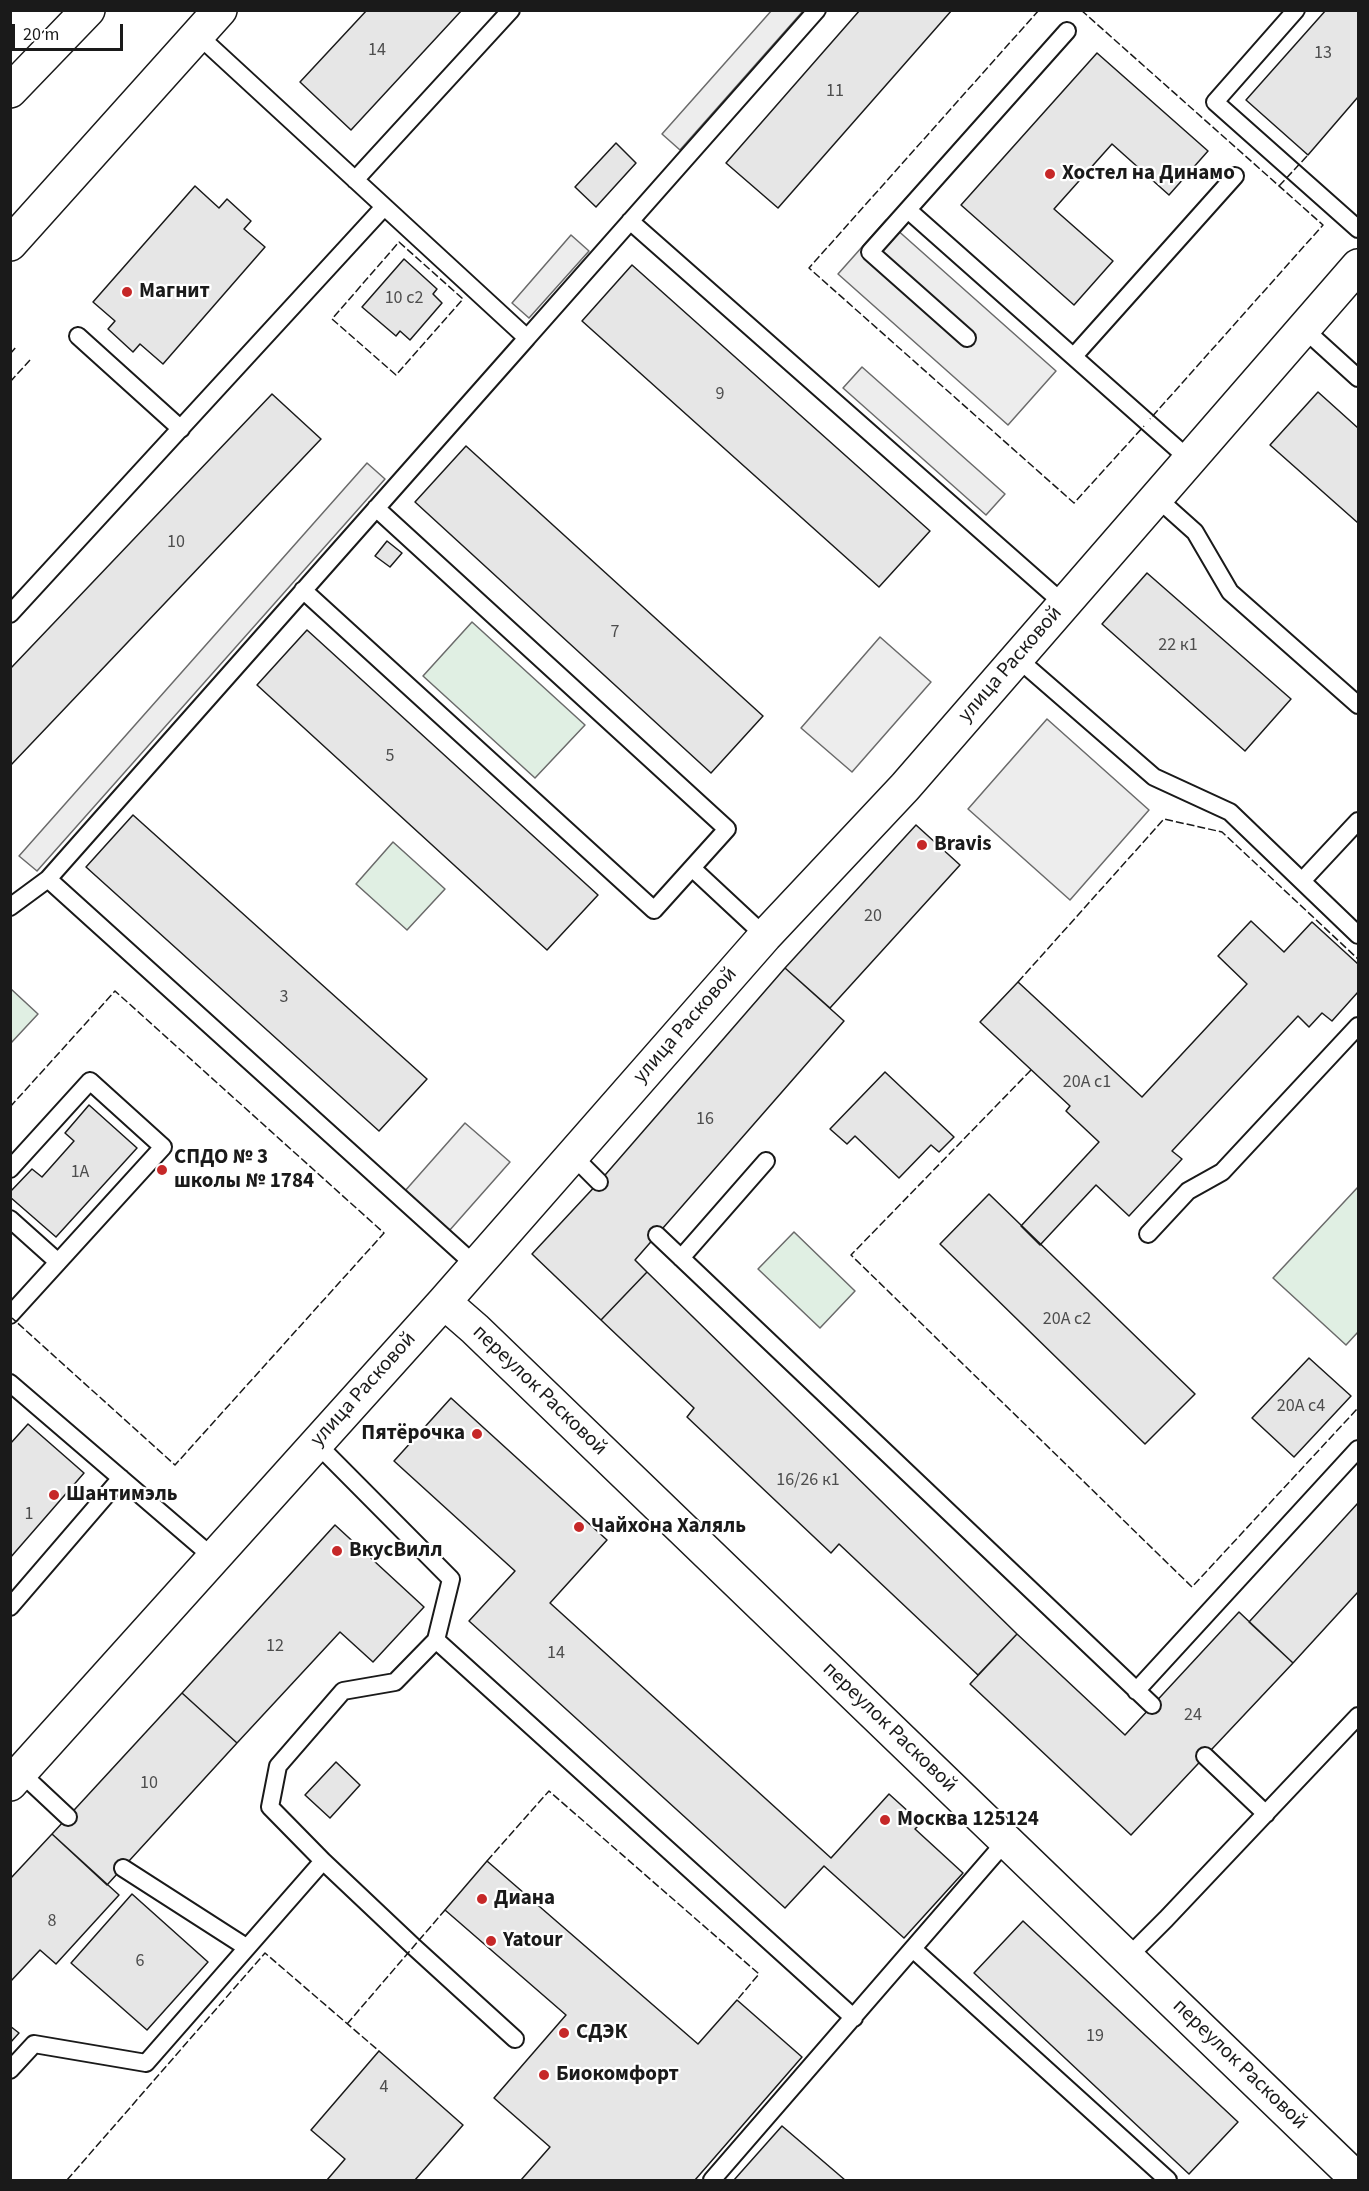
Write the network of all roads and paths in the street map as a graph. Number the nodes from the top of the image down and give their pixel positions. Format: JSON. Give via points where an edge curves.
{"nodes":[{"id":1,"x":88,"y":10,"type":"edge"},
{"id":2,"x":220,"y":10,"type":"edge"},
{"id":3,"x":511,"y":10,"type":"edge"},
{"id":4,"x":817,"y":10,"type":"edge"},
{"id":5,"x":1296,"y":10,"type":"edge"},
{"id":6,"x":1067,"y":31,"type":"dead end"},
{"id":7,"x":198,"y":35,"type":"junction"},
{"id":8,"x":10,"y":91,"type":"edge"},
{"id":9,"x":1235,"y":176,"type":"dead end"},
{"id":10,"x":355,"y":180,"type":"junction"},
{"id":11,"x":384,"y":207,"type":"junction"},
{"id":12,"x":908,"y":210,"type":"junction"},
{"id":13,"x":630,"y":221,"type":"junction"},
{"id":14,"x":1359,"y":229,"type":"edge"},
{"id":15,"x":10,"y":244,"type":"edge"},
{"id":16,"x":1359,"y":266,"type":"edge"},
{"id":17,"x":1304,"y":329,"type":"junction"},
{"id":18,"x":78,"y":336,"type":"dead end"},
{"id":19,"x":527,"y":338,"type":"junction"},
{"id":20,"x":967,"y":338,"type":"dead end"},
{"id":21,"x":1074,"y":356,"type":"junction"},
{"id":22,"x":1359,"y":378,"type":"edge"},
{"id":23,"x":181,"y":429,"type":"junction"},
{"id":24,"x":1190,"y":460,"type":"junction"},
{"id":25,"x":1157,"y":498,"type":"junction"},
{"id":26,"x":376,"y":508,"type":"junction"},
{"id":27,"x":303,"y":590,"type":"junction"},
{"id":28,"x":1064,"y":604,"type":"junction"},
{"id":29,"x":10,"y":614,"type":"edge"},
{"id":30,"x":1017,"y":658,"type":"junction"},
{"id":31,"x":1359,"y":705,"type":"edge"},
{"id":32,"x":1359,"y":820,"type":"edge"},
{"id":33,"x":692,"y":868,"type":"junction"},
{"id":34,"x":48,"y":879,"type":"junction"},
{"id":35,"x":1302,"y":881,"type":"junction"},
{"id":36,"x":10,"y":907,"type":"edge"},
{"id":37,"x":1359,"y":935,"type":"edge"},
{"id":38,"x":765,"y":936,"type":"junction"},
{"id":39,"x":1359,"y":1026,"type":"edge"},
{"id":40,"x":572,"y":1155,"type":"junction"},
{"id":41,"x":766,"y":1161,"type":"dead end"},
{"id":42,"x":10,"y":1169,"type":"edge"},
{"id":43,"x":599,"y":1182,"type":"dead end"},
{"id":44,"x":10,"y":1219,"type":"edge"},
{"id":45,"x":1148,"y":1234,"type":"dead end"},
{"id":46,"x":657,"y":1235,"type":"dead end"},
{"id":47,"x":681,"y":1258,"type":"junction"},
{"id":48,"x":58,"y":1262,"type":"junction"},
{"id":49,"x":475,"y":1265,"type":"junction"},
{"id":50,"x":444,"y":1302,"type":"junction"},
{"id":51,"x":10,"y":1315,"type":"edge"},
{"id":52,"x":12,"y":1387,"type":"edge"},
{"id":53,"x":316,"y":1443,"type":"junction"},
{"id":54,"x":1359,"y":1449,"type":"edge"},
{"id":55,"x":122,"y":1478,"type":"junction"},
{"id":56,"x":215,"y":1559,"type":"junction"},
{"id":57,"x":10,"y":1607,"type":"edge"},
{"id":58,"x":436,"y":1640,"type":"junction"},
{"id":59,"x":1136,"y":1690,"type":"junction"},
{"id":60,"x":1152,"y":1706,"type":"dead end"},
{"id":61,"x":1359,"y":1716,"type":"edge"},
{"id":62,"x":1205,"y":1756,"type":"dead end"},
{"id":63,"x":16,"y":1778,"type":"edge"},
{"id":64,"x":1266,"y":1814,"type":"junction"},
{"id":65,"x":68,"y":1817,"type":"dead end"},
{"id":66,"x":1006,"y":1841,"type":"junction"},
{"id":67,"x":323,"y":1861,"type":"junction"},
{"id":68,"x":123,"y":1868,"type":"dead end"},
{"id":69,"x":246,"y":1947,"type":"junction"},
{"id":70,"x":913,"y":1949,"type":"junction"},
{"id":71,"x":1127,"y":1958,"type":"junction"},
{"id":72,"x":854,"y":2018,"type":"junction"},
{"id":73,"x":515,"y":2039,"type":"dead end"},
{"id":74,"x":10,"y":2070,"type":"edge"},
{"id":75,"x":712,"y":2181,"type":"edge"},
{"id":76,"x":1168,"y":2181,"type":"edge"},
{"id":77,"x":1358,"y":2181,"type":"edge"}],
"edges":[{"from":1,"to":8,"type":"street"},
{"from":2,"to":7,"type":"street"},
{"from":3,"to":10,"type":"lane"},
{"from":4,"to":13,"type":"lane"},
{"from":5,"to":14,"type":"lane","via":[[1215,102]]},
{"from":6,"to":12,"type":"lane"},
{"from":7,"to":10,"type":"lane"},
{"from":7,"to":15,"type":"street"},
{"from":9,"to":21,"type":"lane"},
{"from":10,"to":11,"type":"lane"},
{"from":11,"to":19,"type":"lane"},
{"from":11,"to":23,"type":"lane"},
{"from":12,"to":20,"type":"lane","via":[[870,252]]},
{"from":12,"to":21,"type":"lane"},
{"from":13,"to":19,"type":"lane"},
{"from":13,"to":28,"type":"lane"},
{"from":16,"to":17,"type":"street","name":"улица Расковой"},
{"from":17,"to":22,"type":"lane"},
{"from":17,"to":24,"type":"street","name":"улица Расковой"},
{"from":18,"to":23,"type":"lane"},
{"from":19,"to":26,"type":"lane"},
{"from":21,"to":24,"type":"lane"},
{"from":23,"to":29,"type":"lane"},
{"from":24,"to":25,"type":"street","name":"улица Расковой"},
{"from":25,"to":28,"type":"street","name":"улица Расковой"},
{"from":25,"to":31,"type":"lane","via":[[1195,532],[1230,592]]},
{"from":26,"to":27,"type":"lane"},
{"from":26,"to":33,"type":"lane","via":[[727,829]]},
{"from":27,"to":33,"type":"lane","via":[[654,910]]},
{"from":27,"to":34,"type":"lane"},
{"from":28,"to":30,"type":"street","name":"улица Расковой"},
{"from":30,"to":35,"type":"lane","via":[[1154,777],[1230,813]]},
{"from":30,"to":38,"type":"street","name":"улица Расковой"},
{"from":32,"to":35,"type":"lane"},
{"from":33,"to":38,"type":"lane"},
{"from":34,"to":36,"type":"lane"},
{"from":34,"to":49,"type":"lane","via":[[432,1221]]},
{"from":35,"to":37,"type":"lane"},
{"from":38,"to":40,"type":"street","name":"улица Расковой"},
{"from":39,"to":45,"type":"lane","via":[[1222,1172],[1188,1191]]},
{"from":40,"to":43,"type":"lane"},
{"from":40,"to":49,"type":"street","name":"улица Расковой"},
{"from":41,"to":47,"type":"lane"},
{"from":42,"to":48,"type":"lane","via":[[90,1081],[163,1147]]},
{"from":44,"to":48,"type":"lane"},
{"from":46,"to":47,"type":"lane"},
{"from":47,"to":59,"type":"lane"},
{"from":48,"to":51,"type":"lane"},
{"from":49,"to":50,"type":"street","name":"улица Расковой"},
{"from":50,"to":53,"type":"street","name":"улица Расковой"},
{"from":50,"to":66,"type":"street","name":"переулок Расковой"},
{"from":52,"to":55,"type":"lane"},
{"from":53,"to":56,"type":"street","name":"улица Расковой"},
{"from":53,"to":58,"type":"lane","via":[[451,1579]]},
{"from":54,"to":59,"type":"lane"},
{"from":55,"to":56,"type":"lane"},
{"from":55,"to":57,"type":"lane"},
{"from":56,"to":63,"type":"street","name":"улица Расковой"},
{"from":58,"to":67,"type":"lane","via":[[395,1682],[343,1691],[278,1766],[270,1807]]},
{"from":58,"to":72,"type":"lane"},
{"from":59,"to":60,"type":"lane"},
{"from":61,"to":64,"type":"lane"},
{"from":62,"to":64,"type":"lane"},
{"from":63,"to":65,"type":"lane"},
{"from":64,"to":71,"type":"lane"},
{"from":66,"to":70,"type":"lane"},
{"from":66,"to":71,"type":"street","name":"переулок Расковой"},
{"from":67,"to":69,"type":"lane"},
{"from":67,"to":73,"type":"lane"},
{"from":68,"to":69,"type":"lane"},
{"from":69,"to":74,"type":"lane","via":[[146,2063],[34,2044]]},
{"from":70,"to":72,"type":"lane"},
{"from":70,"to":76,"type":"lane"},
{"from":71,"to":77,"type":"street","name":"переулок Расковой"},
{"from":72,"to":75,"type":"lane"}]}
